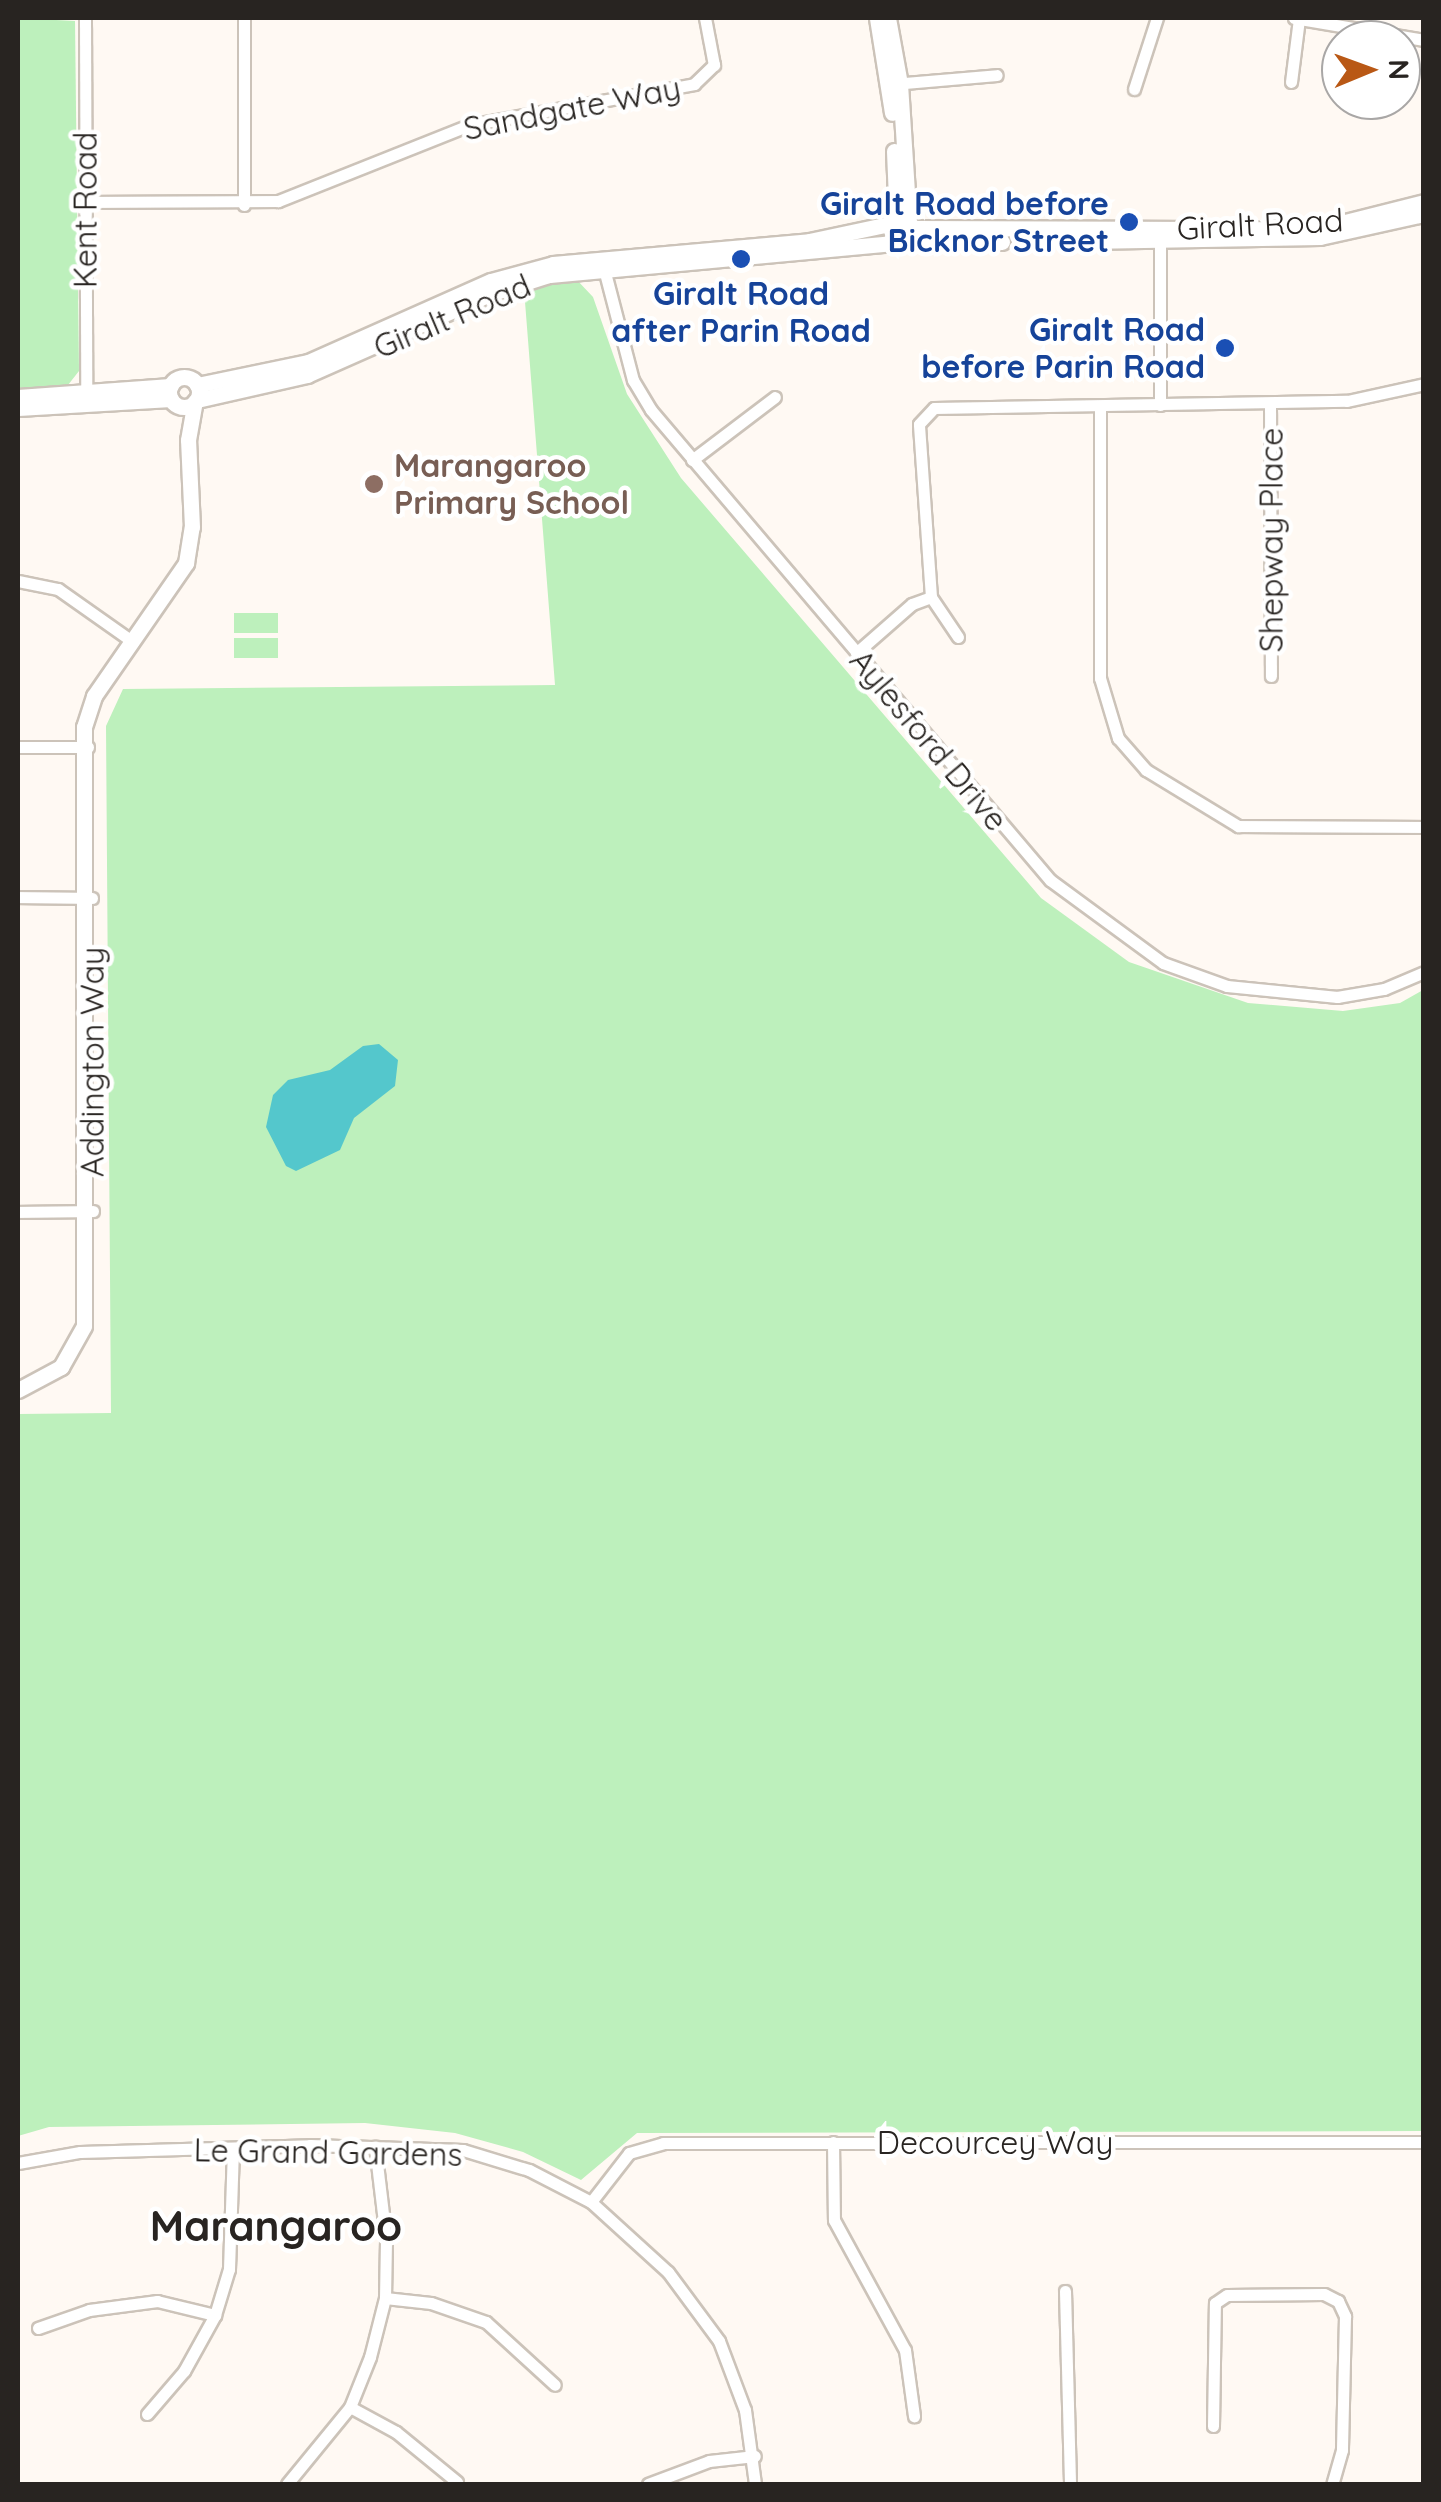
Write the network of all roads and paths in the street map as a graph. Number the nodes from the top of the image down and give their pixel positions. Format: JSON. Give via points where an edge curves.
{"nodes":[{"id":1,"x":85,"y":18,"type":"edge"},
{"id":2,"x":244,"y":18,"type":"edge"},
{"id":3,"x":705,"y":18,"type":"edge"},
{"id":4,"x":877,"y":18,"type":"edge"},
{"id":5,"x":888,"y":18,"type":"edge"},
{"id":6,"x":1158,"y":18,"type":"edge"},
{"id":7,"x":1296,"y":18,"type":"edge"},
{"id":8,"x":1424,"y":40,"type":"edge"},
{"id":9,"x":997,"y":76,"type":"dead end"},
{"id":10,"x":1292,"y":82,"type":"dead end"},
{"id":11,"x":895,"y":84,"type":"junction"},
{"id":12,"x":1134,"y":89,"type":"dead end"},
{"id":13,"x":86,"y":202,"type":"junction"},
{"id":14,"x":1424,"y":202,"type":"edge"},
{"id":15,"x":244,"y":205,"type":"junction"},
{"id":16,"x":1424,"y":214,"type":"edge"},
{"id":17,"x":903,"y":230,"type":"junction"},
{"id":18,"x":1160,"y":235,"type":"junction"},
{"id":19,"x":602,"y":262,"type":"junction"},
{"id":20,"x":1424,"y":384,"type":"edge"},
{"id":21,"x":172,"y":395,"type":"junction"},
{"id":22,"x":18,"y":396,"type":"edge"},
{"id":23,"x":196,"y":396,"type":"junction"},
{"id":24,"x":86,"y":397,"type":"junction"},
{"id":25,"x":774,"y":397,"type":"dead end"},
{"id":26,"x":1270,"y":403,"type":"junction"},
{"id":27,"x":1160,"y":405,"type":"junction"},
{"id":28,"x":1100,"y":406,"type":"junction"},
{"id":29,"x":18,"y":408,"type":"edge"},
{"id":30,"x":188,"y":440,"type":"junction"},
{"id":31,"x":692,"y":460,"type":"junction"},
{"id":32,"x":18,"y":581,"type":"edge"},
{"id":33,"x":931,"y":597,"type":"junction"},
{"id":34,"x":958,"y":638,"type":"dead end"},
{"id":35,"x":132,"y":642,"type":"junction"},
{"id":36,"x":856,"y":653,"type":"junction"},
{"id":37,"x":1271,"y":676,"type":"dead end"},
{"id":38,"x":87,"y":747,"type":"junction"},
{"id":39,"x":18,"y":748,"type":"edge"},
{"id":40,"x":1424,"y":827,"type":"edge"},
{"id":41,"x":18,"y":897,"type":"edge"},
{"id":42,"x":87,"y":898,"type":"junction"},
{"id":43,"x":1424,"y":972,"type":"edge"},
{"id":44,"x":18,"y":1212,"type":"edge"},
{"id":45,"x":89,"y":1212,"type":"junction"},
{"id":46,"x":18,"y":1390,"type":"edge"},
{"id":47,"x":18,"y":1398,"type":"edge"},
{"id":48,"x":833,"y":2142,"type":"junction"},
{"id":49,"x":1424,"y":2142,"type":"edge"},
{"id":50,"x":376,"y":2146,"type":"junction"},
{"id":51,"x":233,"y":2148,"type":"junction"},
{"id":52,"x":18,"y":2163,"type":"edge"},
{"id":53,"x":592,"y":2202,"type":"junction"},
{"id":54,"x":1065,"y":2291,"type":"dead end"},
{"id":55,"x":385,"y":2298,"type":"junction"},
{"id":56,"x":215,"y":2316,"type":"junction"},
{"id":57,"x":38,"y":2328,"type":"dead end"},
{"id":58,"x":556,"y":2385,"type":"dead end"},
{"id":59,"x":350,"y":2407,"type":"junction"},
{"id":60,"x":147,"y":2414,"type":"dead end"},
{"id":61,"x":914,"y":2416,"type":"dead end"},
{"id":62,"x":1213,"y":2426,"type":"dead end"},
{"id":63,"x":754,"y":2456,"type":"junction"},
{"id":64,"x":457,"y":2482,"type":"dead end"},
{"id":65,"x":287,"y":2484,"type":"edge"},
{"id":66,"x":648,"y":2484,"type":"edge"},
{"id":67,"x":755,"y":2484,"type":"edge"},
{"id":68,"x":1070,"y":2484,"type":"edge"},
{"id":69,"x":1332,"y":2484,"type":"edge"}],
"edges":[{"from":1,"to":13,"type":"street","name":"Kent Road"},
{"from":2,"to":15,"type":"street"},
{"from":3,"to":15,"type":"street","name":"Sandgate Way","via":[[714,65],[694,84],[469,125],[321,189]]},
{"from":4,"to":11,"type":"street"},
{"from":5,"to":11,"type":"street"},
{"from":6,"to":12,"type":"street"},
{"from":7,"to":8,"type":"street"},
{"from":7,"to":10,"type":"street"},
{"from":9,"to":11,"type":"street"},
{"from":11,"to":17,"type":"street"},
{"from":13,"to":15,"type":"street","name":"Sandgate Way"},
{"from":13,"to":24,"type":"street","name":"Kent Road"},
{"from":14,"to":18,"type":"street","name":"Giralt Road","via":[[1314,226]]},
{"from":16,"to":18,"type":"street","name":"Giralt Road","via":[[1320,236]]},
{"from":17,"to":18,"type":"street","name":"Giralt Road"},
{"from":17,"to":19,"type":"street","name":"Giralt Road"},
{"from":18,"to":27,"type":"street"},
{"from":19,"to":23,"type":"street","name":"Giralt Road","via":[[491,281],[308,362]]},
{"from":19,"to":31,"type":"street","name":"Aylesford Drive","via":[[633,380]]},
{"from":20,"to":26,"type":"street","via":[[1346,401]]},
{"from":21,"to":23,"type":"street","via":[[184,407]]},
{"from":21,"to":23,"type":"street","via":[[184,378]]},
{"from":21,"to":24,"type":"street"},
{"from":21,"to":30,"type":"street","name":"Addington Way"},
{"from":22,"to":24,"type":"street"},
{"from":23,"to":30,"type":"street","name":"Addington Way"},
{"from":24,"to":29,"type":"street"},
{"from":25,"to":31,"type":"street"},
{"from":26,"to":27,"type":"street"},
{"from":26,"to":37,"type":"street","name":"Shepway Place"},
{"from":27,"to":28,"type":"street"},
{"from":28,"to":33,"type":"street","via":[[934,408],[924,415],[919,424]]},
{"from":28,"to":40,"type":"street","via":[[1100,678],[1118,738],[1146,770],[1238,826]]},
{"from":30,"to":35,"type":"street","name":"Addington Way","via":[[190,551]]},
{"from":31,"to":36,"type":"street","name":"Aylesford Drive"},
{"from":32,"to":35,"type":"street","via":[[58,589]]},
{"from":33,"to":34,"type":"street"},
{"from":33,"to":36,"type":"street","via":[[912,604]]},
{"from":35,"to":38,"type":"street","name":"Addington Way","via":[[102,690]]},
{"from":36,"to":43,"type":"street","name":"Aylesford Drive","via":[[1050,880],[1163,963],[1228,986],[1337,997]]},
{"from":38,"to":39,"type":"street"},
{"from":38,"to":42,"type":"street","name":"Addington Way"},
{"from":41,"to":42,"type":"street"},
{"from":42,"to":45,"type":"street","name":"Addington Way"},
{"from":44,"to":45,"type":"street"},
{"from":45,"to":46,"type":"street","name":"Addington Way","via":[[80,1336],[61,1367]]},
{"from":45,"to":47,"type":"street","name":"Addington Way","via":[[94,1312],[85,1344],[62,1376]]},
{"from":48,"to":49,"type":"street","name":"Decourcey Way"},
{"from":48,"to":53,"type":"street","name":"Decourcey Way","via":[[663,2143],[629,2153]]},
{"from":48,"to":61,"type":"street","via":[[834,2220],[904,2350]]},
{"from":50,"to":51,"type":"street","name":"Le Grand Gardens"},
{"from":50,"to":53,"type":"street","name":"Le Grand Gardens","via":[[462,2150],[529,2170]]},
{"from":50,"to":55,"type":"street"},
{"from":51,"to":52,"type":"street","name":"Le Grand Gardens","via":[[80,2152]]},
{"from":51,"to":56,"type":"street","via":[[229,2269]]},
{"from":53,"to":63,"type":"street","name":"Le Grand Gardens","via":[[668,2272],[719,2342]]},
{"from":54,"to":68,"type":"street"},
{"from":55,"to":58,"type":"street","via":[[431,2303],[486,2322]]},
{"from":55,"to":59,"type":"street"},
{"from":56,"to":57,"type":"street","via":[[157,2301],[89,2310]]},
{"from":56,"to":60,"type":"street","via":[[184,2370]]},
{"from":59,"to":64,"type":"street","via":[[396,2432]]},
{"from":59,"to":65,"type":"street"},
{"from":62,"to":69,"type":"street","via":[[1215,2302],[1227,2295],[1324,2294],[1338,2301],[1345,2316],[1342,2450]]},
{"from":63,"to":66,"type":"street","via":[[709,2461]]},
{"from":63,"to":67,"type":"street","name":"Le Grand Gardens"}]}
